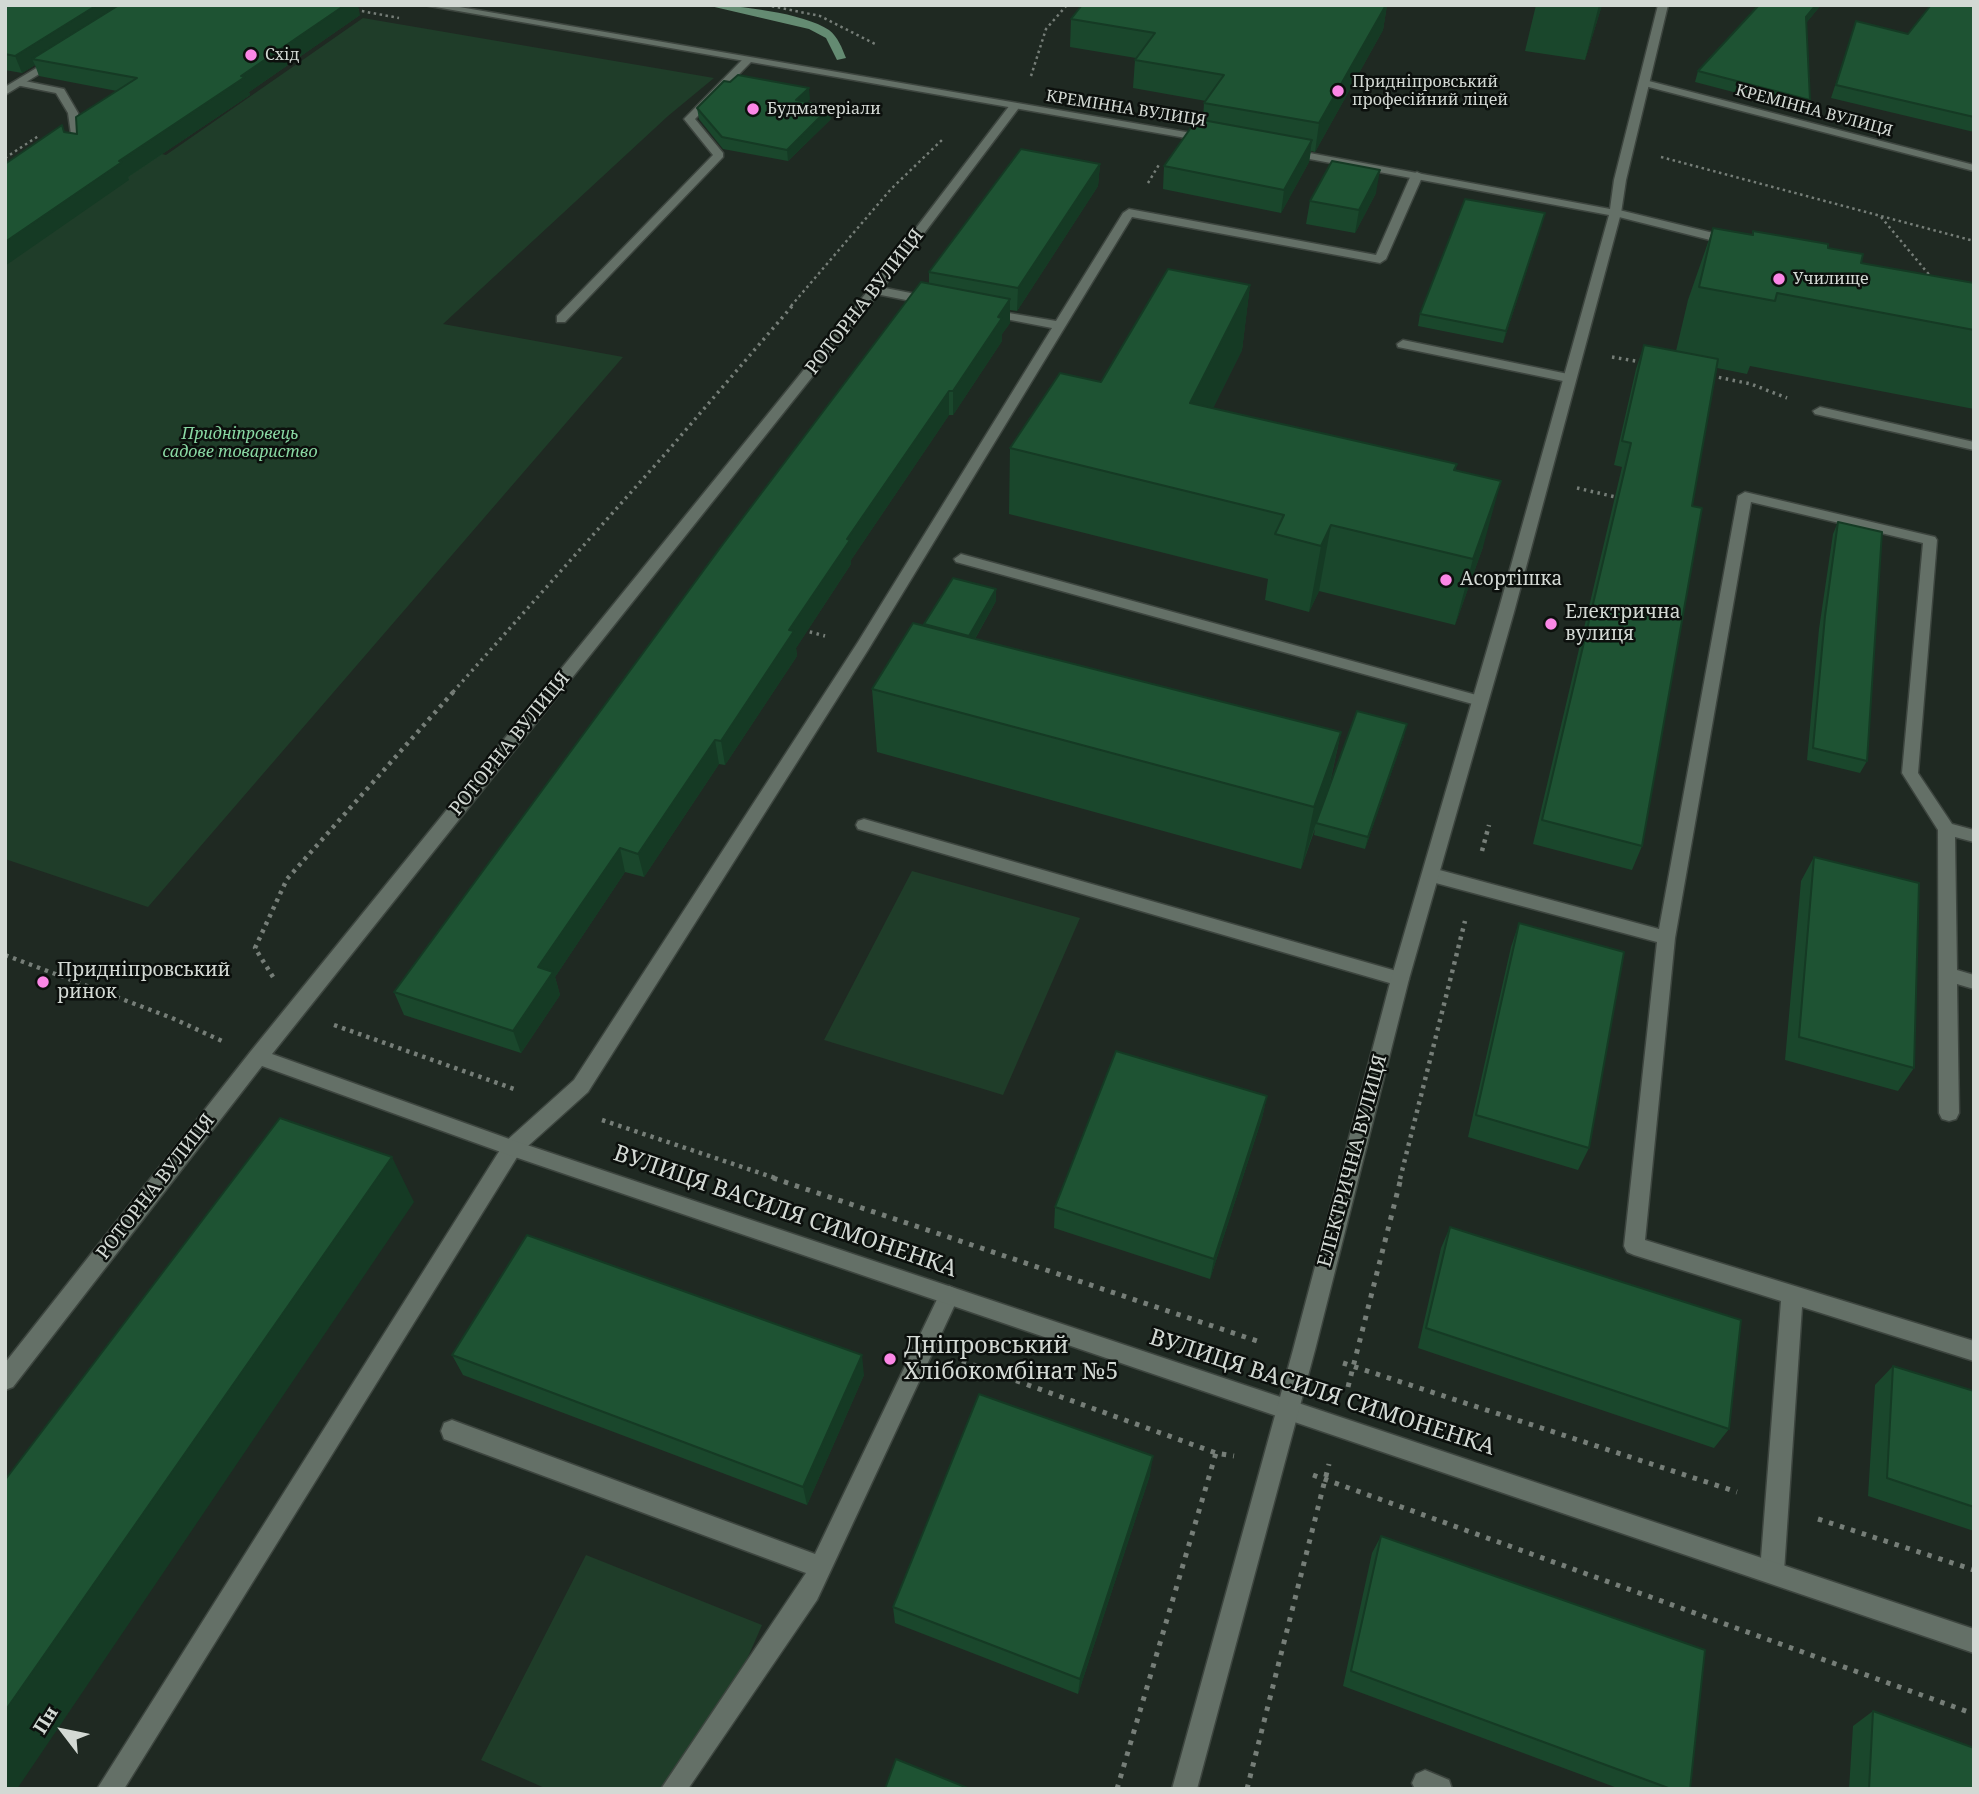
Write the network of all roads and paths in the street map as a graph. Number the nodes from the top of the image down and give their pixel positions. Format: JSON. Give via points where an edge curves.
{"nodes":[{"id":1,"x":429,"y":5,"type":"edge"},
{"id":2,"x":766,"y":5,"type":"edge"},
{"id":3,"x":1067,"y":5,"type":"edge"},
{"id":4,"x":1663,"y":5,"type":"edge"},
{"id":5,"x":64,"y":55,"type":"edge"},
{"id":6,"x":747,"y":61,"type":"junction"},
{"id":7,"x":20,"y":83,"type":"junction"},
{"id":8,"x":1645,"y":83,"type":"junction"},
{"id":9,"x":910,"y":89,"type":"junction"},
{"id":10,"x":5,"y":92,"type":"edge"},
{"id":11,"x":1014,"y":107,"type":"junction"},
{"id":12,"x":1003,"y":121,"type":"junction"},
{"id":13,"x":1215,"y":140,"type":"edge"},
{"id":14,"x":79,"y":148,"type":"edge"},
{"id":15,"x":1269,"y":149,"type":"edge"},
{"id":16,"x":1629,"y":150,"type":"junction"},
{"id":17,"x":1974,"y":168,"type":"edge"},
{"id":18,"x":1417,"y":175,"type":"junction"},
{"id":19,"x":1615,"y":213,"type":"junction"},
{"id":20,"x":1879,"y":215,"type":"junction"},
{"id":21,"x":1974,"y":241,"type":"edge"},
{"id":22,"x":1749,"y":246,"type":"edge"},
{"id":23,"x":1934,"y":281,"type":"edge"},
{"id":24,"x":876,"y":290,"type":"junction"},
{"id":25,"x":941,"y":303,"type":"edge"},
{"id":26,"x":980,"y":310,"type":"edge"},
{"id":27,"x":561,"y":319,"type":"dead end"},
{"id":28,"x":1058,"y":325,"type":"junction"},
{"id":29,"x":1403,"y":344,"type":"dead end"},
{"id":30,"x":1577,"y":350,"type":"junction"},
{"id":31,"x":1645,"y":363,"type":"edge"},
{"id":32,"x":1711,"y":376,"type":"edge"},
{"id":33,"x":1568,"y":378,"type":"junction"},
{"id":34,"x":1820,"y":411,"type":"joint"},
{"id":35,"x":1974,"y":446,"type":"edge"},
{"id":36,"x":1542,"y":480,"type":"junction"},
{"id":37,"x":1624,"y":499,"type":"edge"},
{"id":38,"x":961,"y":559,"type":"dead end"},
{"id":39,"x":796,"y":629,"type":"edge"},
{"id":40,"x":863,"y":646,"type":"junction"},
{"id":41,"x":1480,"y":701,"type":"junction"},
{"id":42,"x":864,"y":825,"type":"dead end"},
{"id":43,"x":1946,"y":829,"type":"junction"},
{"id":44,"x":1974,"y":836,"type":"edge"},
{"id":45,"x":1432,"y":875,"type":"junction"},
{"id":46,"x":1666,"y":938,"type":"junction"},
{"id":47,"x":5,"y":955,"type":"edge"},
{"id":48,"x":1949,"y":975,"type":"junction"},
{"id":49,"x":1400,"y":979,"type":"junction"},
{"id":50,"x":1974,"y":982,"type":"edge"},
{"id":51,"x":295,"y":1012,"type":"junction"},
{"id":52,"x":258,"y":1057,"type":"junction"},
{"id":53,"x":560,"y":1106,"type":"junction"},
{"id":54,"x":1949,"y":1113,"type":"dead end"},
{"id":55,"x":512,"y":1148,"type":"junction"},
{"id":56,"x":1792,"y":1295,"type":"junction"},
{"id":57,"x":949,"y":1296,"type":"junction"},
{"id":58,"x":1304,"y":1350,"type":"junction"},
{"id":59,"x":1974,"y":1351,"type":"edge"},
{"id":60,"x":962,"y":1361,"type":"dead end"},
{"id":61,"x":5,"y":1380,"type":"edge"},
{"id":62,"x":1286,"y":1409,"type":"junction"},
{"id":63,"x":453,"y":1431,"type":"dead end"},
{"id":64,"x":1216,"y":1453,"type":"junction"},
{"id":65,"x":1273,"y":1460,"type":"junction"},
{"id":66,"x":1325,"y":1479,"type":"junction"},
{"id":67,"x":1776,"y":1505,"type":"junction"},
{"id":68,"x":820,"y":1567,"type":"junction"},
{"id":69,"x":1974,"y":1570,"type":"edge"},
{"id":70,"x":1772,"y":1571,"type":"junction"},
{"id":71,"x":1974,"y":1641,"type":"edge"},
{"id":72,"x":1974,"y":1714,"type":"edge"},
{"id":73,"x":109,"y":1789,"type":"edge"},
{"id":74,"x":673,"y":1789,"type":"edge"},
{"id":75,"x":1117,"y":1789,"type":"edge"},
{"id":76,"x":1185,"y":1789,"type":"edge"},
{"id":77,"x":1247,"y":1789,"type":"edge"}],
"edges":[{"from":1,"to":6,"type":"street","name":"КРЕМІННА ВУЛИЦЯ"},
{"from":2,"to":9,"type":"path","via":[[820,16],[889,51]]},
{"from":3,"to":11,"type":"path","via":[[1046,29],[1026,89]]},
{"from":4,"to":8,"type":"street","name":"ЕЛЕКТРИЧНА ВУЛИЦЯ"},
{"from":5,"to":7,"type":"street"},
{"from":6,"to":9,"type":"street","name":"КРЕМІННА ВУЛИЦЯ"},
{"from":6,"to":27,"type":"street","via":[[689,119],[719,155]]},
{"from":7,"to":10,"type":"street"},
{"from":7,"to":14,"type":"street","via":[[60,91],[74,113]]},
{"from":8,"to":16,"type":"street","name":"ЕЛЕКТРИЧНА ВУЛИЦЯ"},
{"from":8,"to":17,"type":"street","name":"КРЕМІННА ВУЛИЦЯ"},
{"from":9,"to":11,"type":"street","name":"КРЕМІННА ВУЛИЦЯ"},
{"from":11,"to":12,"type":"street","name":"РОТОРНА ВУЛИЦЯ"},
{"from":11,"to":13,"type":"street","name":"КРЕМІННА ВУЛИЦЯ"},
{"from":12,"to":24,"type":"street","name":"РОТОРНА ВУЛИЦЯ"},
{"from":12,"to":51,"type":"path","via":[[969,125],[939,140],[891,189],[666,453],[287,879],[255,948]]},
{"from":15,"to":18,"type":"street"},
{"from":16,"to":19,"type":"street","name":"ЕЛЕКТРИЧНА ВУЛИЦЯ"},
{"from":16,"to":20,"type":"path"},
{"from":18,"to":19,"type":"street"},
{"from":18,"to":28,"type":"street","via":[[1380,259],[1129,213]]},
{"from":19,"to":22,"type":"street"},
{"from":19,"to":30,"type":"street","name":"ЕЛЕКТРИЧНА ВУЛИЦЯ"},
{"from":20,"to":21,"type":"path"},
{"from":20,"to":23,"type":"path"},
{"from":24,"to":25,"type":"street"},
{"from":24,"to":51,"type":"street","name":"РОТОРНА ВУЛИЦЯ"},
{"from":26,"to":28,"type":"street"},
{"from":28,"to":40,"type":"street"},
{"from":29,"to":33,"type":"street"},
{"from":30,"to":31,"type":"path"},
{"from":30,"to":33,"type":"street","name":"ЕЛЕКТРИЧНА ВУЛИЦЯ"},
{"from":32,"to":34,"type":"path","via":[[1751,384]]},
{"from":33,"to":36,"type":"street","name":"ЕЛЕКТРИЧНА ВУЛИЦЯ"},
{"from":34,"to":35,"type":"street"},
{"from":36,"to":37,"type":"path"},
{"from":36,"to":41,"type":"street","name":"ЕЛЕКТРИЧНА ВУЛИЦЯ"},
{"from":38,"to":41,"type":"street"},
{"from":39,"to":40,"type":"path"},
{"from":40,"to":53,"type":"street","via":[[581,1086]]},
{"from":41,"to":45,"type":"street","name":"ЕЛЕКТРИЧНА ВУЛИЦЯ"},
{"from":42,"to":49,"type":"street"},
{"from":43,"to":44,"type":"street"},
{"from":43,"to":46,"type":"street","via":[[1910,773],[1930,540],[1745,496]]},
{"from":43,"to":48,"type":"street"},
{"from":45,"to":46,"type":"street"},
{"from":45,"to":49,"type":"street","name":"ЕЛЕКТРИЧНА ВУЛИЦЯ"},
{"from":46,"to":56,"type":"street","via":[[1634,1246]]},
{"from":47,"to":52,"type":"path","via":[[172,1018]]},
{"from":48,"to":50,"type":"street"},
{"from":48,"to":54,"type":"street"},
{"from":49,"to":58,"type":"street","name":"ЕЛЕКТРИЧНА ВУЛИЦЯ"},
{"from":51,"to":52,"type":"street","name":"РОТОРНА ВУЛИЦЯ"},
{"from":51,"to":53,"type":"path"},
{"from":52,"to":55,"type":"street","name":"ВУЛИЦЯ ВАСИЛЯ СИМОНЕНКА"},
{"from":52,"to":61,"type":"street","name":"РОТОРНА ВУЛИЦЯ"},
{"from":53,"to":55,"type":"street"},
{"from":53,"to":58,"type":"path","via":[[1261,1342]]},
{"from":55,"to":57,"type":"street","name":"ВУЛИЦЯ ВАСИЛЯ СИМОНЕНКА"},
{"from":55,"to":73,"type":"street"},
{"from":56,"to":59,"type":"street"},
{"from":56,"to":67,"type":"street"},
{"from":57,"to":62,"type":"street","name":"ВУЛИЦЯ ВАСИЛЯ СИМОНЕНКА"},
{"from":57,"to":68,"type":"street"},
{"from":58,"to":62,"type":"street","name":"ЕЛЕКТРИЧНА ВУЛИЦЯ"},
{"from":58,"to":67,"type":"path"},
{"from":60,"to":64,"type":"path"},
{"from":62,"to":65,"type":"street","name":"ЕЛЕКТРИЧНА ВУЛИЦЯ"},
{"from":62,"to":70,"type":"street","name":"ВУЛИЦЯ ВАСИЛЯ СИМОНЕНКА"},
{"from":63,"to":68,"type":"street"},
{"from":64,"to":65,"type":"path"},
{"from":64,"to":75,"type":"path"},
{"from":65,"to":66,"type":"path"},
{"from":65,"to":76,"type":"street","name":"ЕЛЕКТРИЧНА ВУЛИЦЯ"},
{"from":66,"to":72,"type":"path"},
{"from":66,"to":77,"type":"path"},
{"from":67,"to":69,"type":"path"},
{"from":67,"to":70,"type":"street"},
{"from":68,"to":74,"type":"street","via":[[809,1592]]},
{"from":70,"to":71,"type":"street","name":"ВУЛИЦЯ ВАСИЛЯ СИМОНЕНКА"}]}
